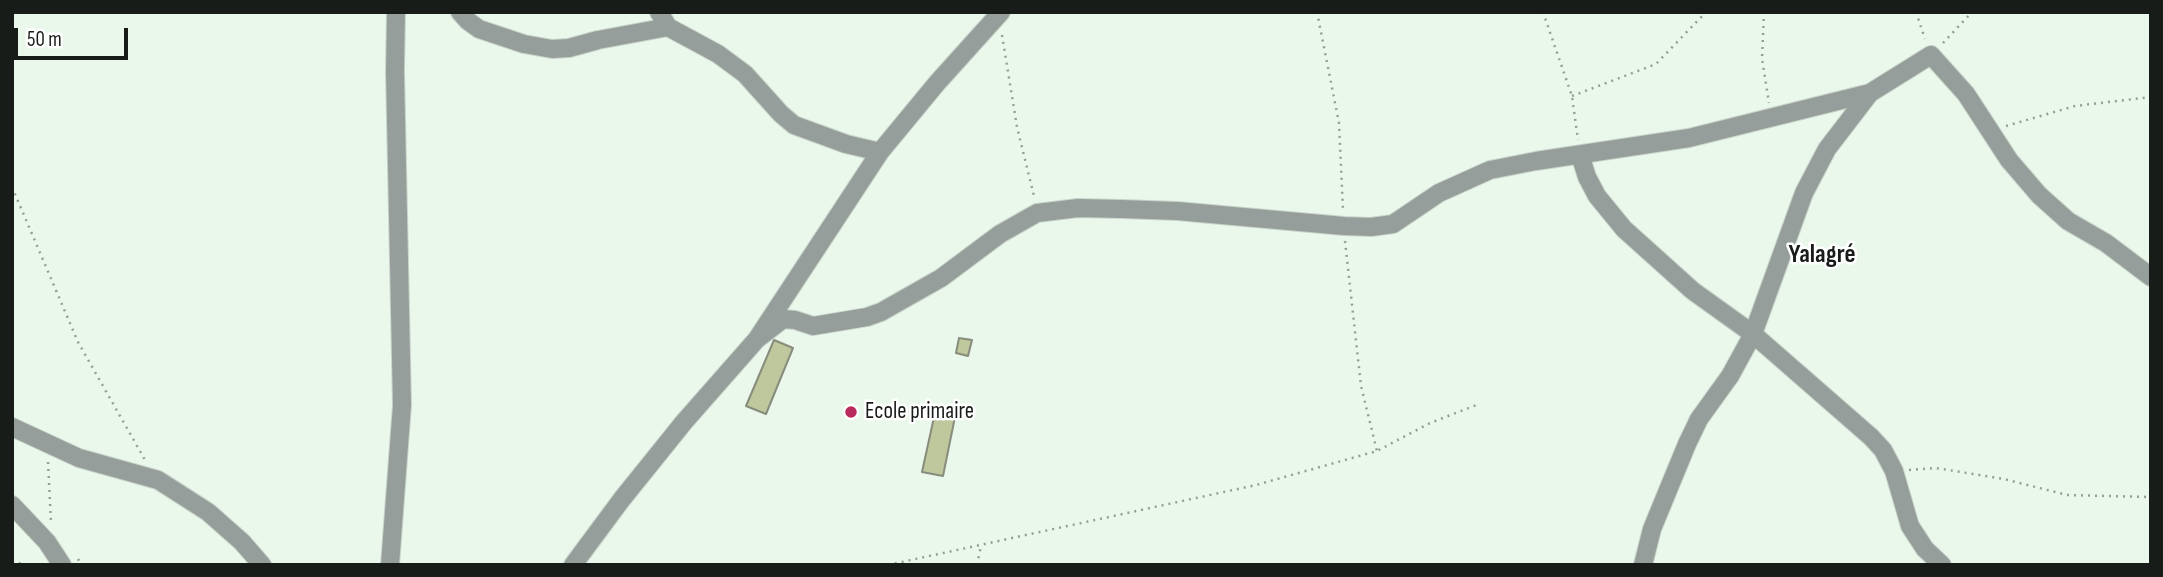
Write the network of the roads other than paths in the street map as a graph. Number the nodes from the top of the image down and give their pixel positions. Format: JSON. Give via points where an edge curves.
{"nodes":[{"id":1,"x":396,"y":12,"type":"edge"},
{"id":2,"x":460,"y":12,"type":"edge"},
{"id":3,"x":999,"y":13,"type":"edge"},
{"id":4,"x":664,"y":20,"type":"edge"},
{"id":5,"x":1870,"y":93,"type":"junction"},
{"id":6,"x":880,"y":152,"type":"junction"},
{"id":7,"x":1580,"y":155,"type":"junction"},
{"id":8,"x":2151,"y":277,"type":"edge"},
{"id":9,"x":1753,"y":334,"type":"junction"},
{"id":10,"x":757,"y":339,"type":"junction"},
{"id":11,"x":12,"y":427,"type":"edge"},
{"id":12,"x":12,"y":505,"type":"edge"},
{"id":13,"x":68,"y":559,"type":"edge"},
{"id":14,"x":262,"y":565,"type":"edge"},
{"id":15,"x":390,"y":565,"type":"edge"},
{"id":16,"x":573,"y":565,"type":"edge"},
{"id":17,"x":1643,"y":565,"type":"edge"},
{"id":18,"x":1942,"y":565,"type":"edge"}],
"edges":[{"from":1,"to":15,"type":"street","via":[[402,405]]},
{"from":2,"to":4,"type":"street","via":[[479,29],[552,49]]},
{"from":3,"to":6,"type":"street"},
{"from":4,"to":6,"type":"street","via":[[745,74],[794,125]]},
{"from":5,"to":7,"type":"street","via":[[1689,138]]},
{"from":5,"to":8,"type":"street","via":[[1931,55],[1966,93],[2009,160],[2039,195],[2068,221]]},
{"from":5,"to":9,"type":"street","via":[[1827,149],[1804,193]]},
{"from":6,"to":10,"type":"street"},
{"from":7,"to":9,"type":"street","via":[[1597,196],[1624,229],[1693,291]]},
{"from":7,"to":10,"type":"street","via":[[1490,170],[1438,193],[1393,224],[1371,227],[1177,211],[1078,208],[1037,213],[881,312],[813,326],[783,319]]},
{"from":9,"to":17,"type":"street","via":[[1687,444],[1652,529]]},
{"from":9,"to":18,"type":"street","via":[[1883,450],[1910,526]]},
{"from":10,"to":16,"type":"street","via":[[684,422]]},
{"from":11,"to":14,"type":"street","via":[[105,467],[158,480],[208,512]]},
{"from":12,"to":13,"type":"street"}]}
